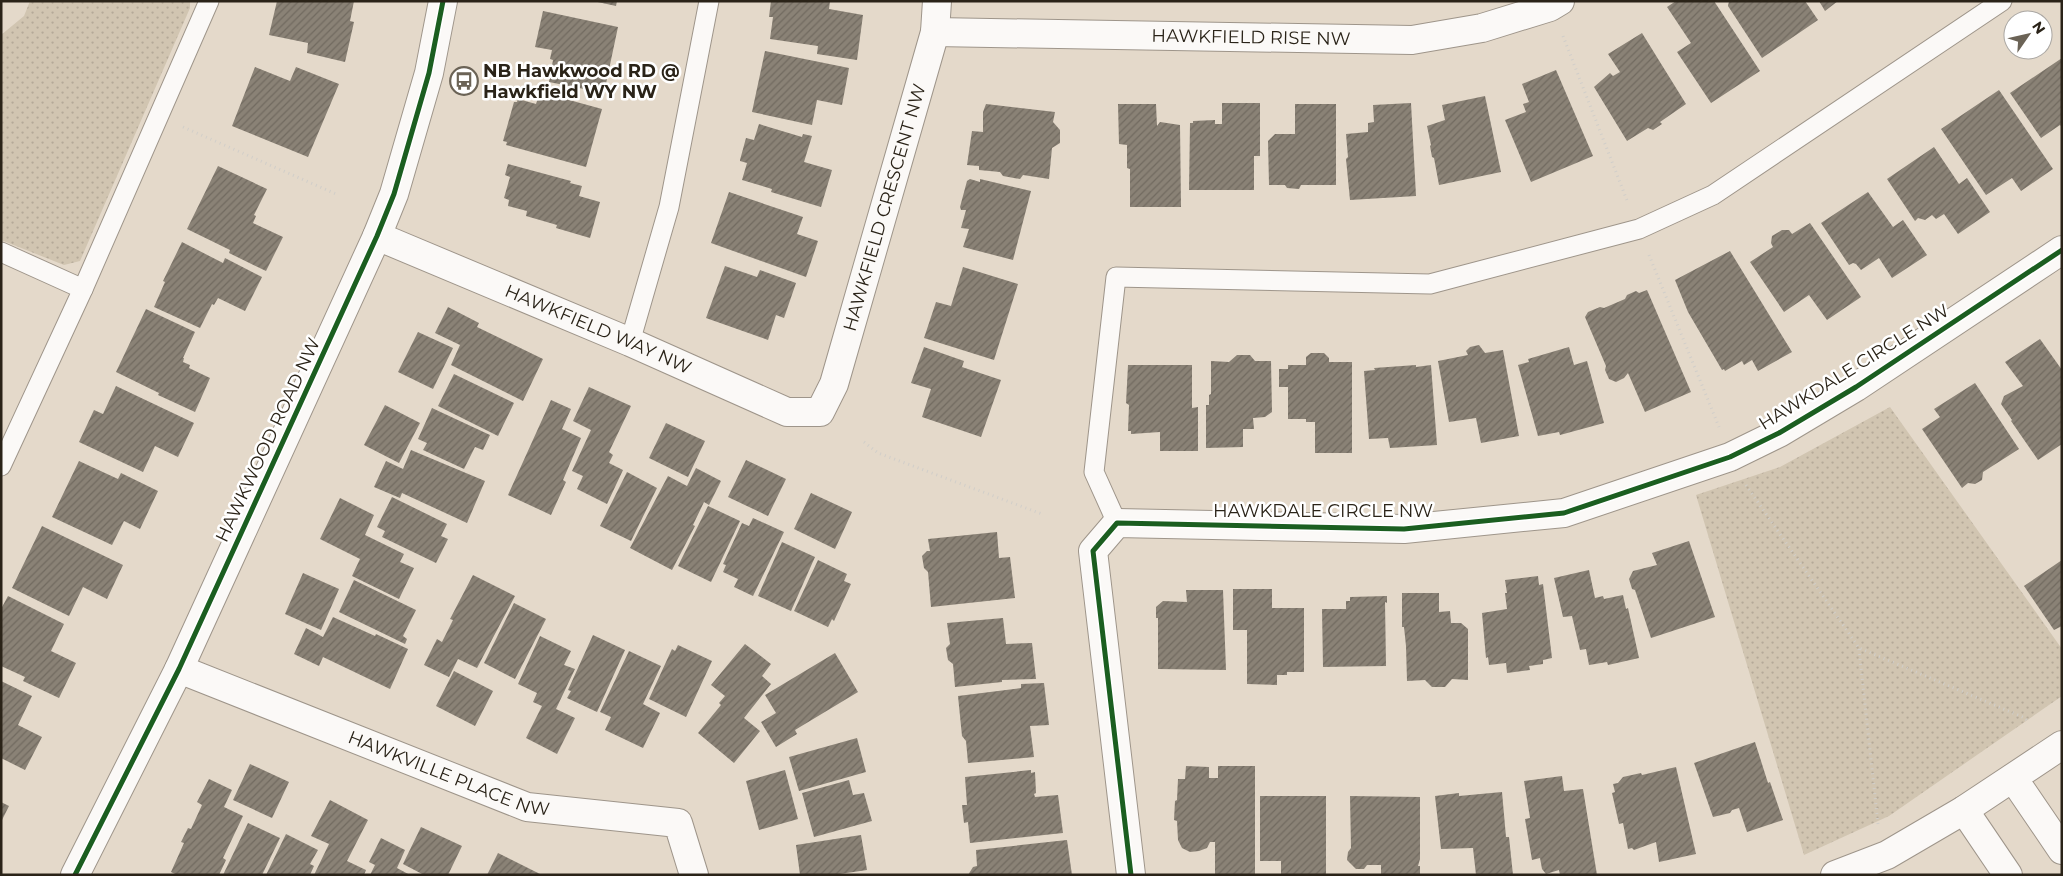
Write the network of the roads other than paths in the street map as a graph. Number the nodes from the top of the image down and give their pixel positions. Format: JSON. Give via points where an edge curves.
{"nodes":[{"id":1,"x":209,"y":1,"type":"edge"},
{"id":2,"x":442,"y":1,"type":"edge"},
{"id":3,"x":709,"y":1,"type":"edge"},
{"id":4,"x":937,"y":1,"type":"edge"},
{"id":5,"x":1560,"y":1,"type":"edge"},
{"id":6,"x":2002,"y":1,"type":"edge"},
{"id":7,"x":935,"y":32,"type":"junction"},
{"id":8,"x":377,"y":236,"type":"junction"},
{"id":9,"x":2062,"y":250,"type":"edge"},
{"id":10,"x":1,"y":252,"type":"edge"},
{"id":11,"x":83,"y":289,"type":"junction"},
{"id":12,"x":630,"y":342,"type":"junction"},
{"id":13,"x":820,"y":412,"type":"joint"},
{"id":14,"x":1,"y":466,"type":"edge"},
{"id":15,"x":1117,"y":523,"type":"junction"},
{"id":16,"x":179,"y":668,"type":"junction"},
{"id":17,"x":2062,"y":745,"type":"edge"},
{"id":18,"x":2013,"y":778,"type":"junction"},
{"id":19,"x":1964,"y":810,"type":"junction"},
{"id":20,"x":2062,"y":850,"type":"edge"},
{"id":21,"x":75,"y":875,"type":"edge"},
{"id":22,"x":694,"y":875,"type":"edge"},
{"id":23,"x":1131,"y":875,"type":"edge"},
{"id":24,"x":1835,"y":875,"type":"edge"},
{"id":25,"x":2008,"y":875,"type":"edge"}],
"edges":[{"from":1,"to":11,"type":"lane"},
{"from":2,"to":8,"type":"street","name":"HAWKWOOD ROAD NW","via":[[429,73],[394,194]]},
{"from":3,"to":12,"type":"lane","via":[[669,207]]},
{"from":4,"to":7,"type":"street","name":"HAWKFIELD CRESCENT NW"},
{"from":5,"to":7,"type":"street","name":"HAWKFIELD RISE NW","via":[[1482,28],[1412,40]]},
{"from":6,"to":15,"type":"lane","via":[[1712,195],[1639,229],[1430,284],[1116,277],[1094,472]]},
{"from":7,"to":13,"type":"street","name":"HAWKFIELD CRESCENT NW","via":[[834,384]]},
{"from":8,"to":12,"type":"street","name":"HAWKFIELD WAY NW"},
{"from":8,"to":16,"type":"street","name":"HAWKWOOD ROAD NW"},
{"from":9,"to":15,"type":"street","name":"HAWKDALE CIRCLE NW","via":[[1856,387],[1779,433],[1730,456],[1564,513],[1404,529]]},
{"from":10,"to":11,"type":"lane"},
{"from":11,"to":14,"type":"lane"},
{"from":12,"to":13,"type":"street","name":"HAWKFIELD WAY NW","via":[[787,412]]},
{"from":15,"to":23,"type":"street","via":[[1093,551]]},
{"from":16,"to":21,"type":"street","name":"HAWKWOOD ROAD NW"},
{"from":16,"to":22,"type":"street","name":"HAWKVILLE PLACE NW","via":[[527,807],[678,823]]},
{"from":17,"to":18,"type":"street"},
{"from":18,"to":19,"type":"street"},
{"from":18,"to":20,"type":"street"},
{"from":19,"to":24,"type":"street","via":[[1887,855]]},
{"from":19,"to":25,"type":"street"}]}
